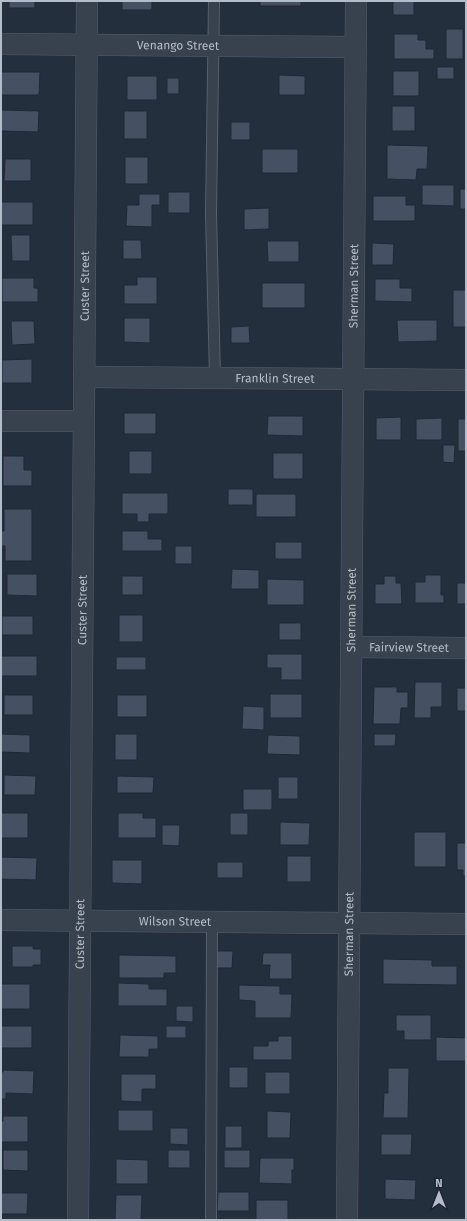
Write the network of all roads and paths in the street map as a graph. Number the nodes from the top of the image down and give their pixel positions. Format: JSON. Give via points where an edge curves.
{"nodes":[{"id":1,"x":87,"y":1,"type":"edge"},
{"id":2,"x":214,"y":1,"type":"edge"},
{"id":3,"x":356,"y":1,"type":"edge"},
{"id":4,"x":1,"y":44,"type":"edge"},
{"id":5,"x":87,"y":44,"type":"junction"},
{"id":6,"x":214,"y":45,"type":"junction"},
{"id":7,"x":356,"y":46,"type":"junction"},
{"id":8,"x":84,"y":377,"type":"junction"},
{"id":9,"x":215,"y":378,"type":"junction"},
{"id":10,"x":353,"y":379,"type":"junction"},
{"id":11,"x":466,"y":380,"type":"edge"},
{"id":12,"x":1,"y":421,"type":"edge"},
{"id":13,"x":84,"y":421,"type":"junction"},
{"id":14,"x":351,"y":647,"type":"junction"},
{"id":15,"x":466,"y":648,"type":"edge"},
{"id":16,"x":1,"y":920,"type":"edge"},
{"id":17,"x":80,"y":921,"type":"junction"},
{"id":18,"x":212,"y":922,"type":"junction"},
{"id":19,"x":349,"y":923,"type":"junction"},
{"id":20,"x":466,"y":924,"type":"edge"},
{"id":21,"x":78,"y":1220,"type":"edge"},
{"id":22,"x":210,"y":1220,"type":"edge"},
{"id":23,"x":347,"y":1220,"type":"edge"}],
"edges":[{"from":1,"to":5,"type":"street","name":"Custer Street"},
{"from":2,"to":6,"type":"lane"},
{"from":3,"to":7,"type":"street","name":"Sherman Street"},
{"from":4,"to":5,"type":"street","name":"Venango Street"},
{"from":5,"to":6,"type":"street","name":"Venango Street"},
{"from":5,"to":8,"type":"street","name":"Custer Street"},
{"from":6,"to":7,"type":"street","name":"Venango Street"},
{"from":6,"to":9,"type":"lane","via":[[211,213]]},
{"from":7,"to":10,"type":"street","name":"Sherman Street"},
{"from":8,"to":9,"type":"street","name":"Franklin Street"},
{"from":8,"to":13,"type":"street","name":"Custer Street"},
{"from":9,"to":10,"type":"street","name":"Franklin Street"},
{"from":10,"to":11,"type":"street","name":"Franklin Street"},
{"from":10,"to":14,"type":"street","name":"Sherman Street"},
{"from":12,"to":13,"type":"street"},
{"from":13,"to":17,"type":"street","name":"Custer Street"},
{"from":14,"to":15,"type":"street","name":"Fairview Street"},
{"from":14,"to":19,"type":"street","name":"Sherman Street"},
{"from":16,"to":17,"type":"street","name":"Wilson Street"},
{"from":17,"to":18,"type":"street","name":"Wilson Street"},
{"from":17,"to":21,"type":"street","name":"Custer Street"},
{"from":18,"to":19,"type":"street","name":"Wilson Street"},
{"from":18,"to":22,"type":"lane"},
{"from":19,"to":20,"type":"street","name":"Wilson Street"},
{"from":19,"to":23,"type":"street","name":"Sherman Street"}]}
